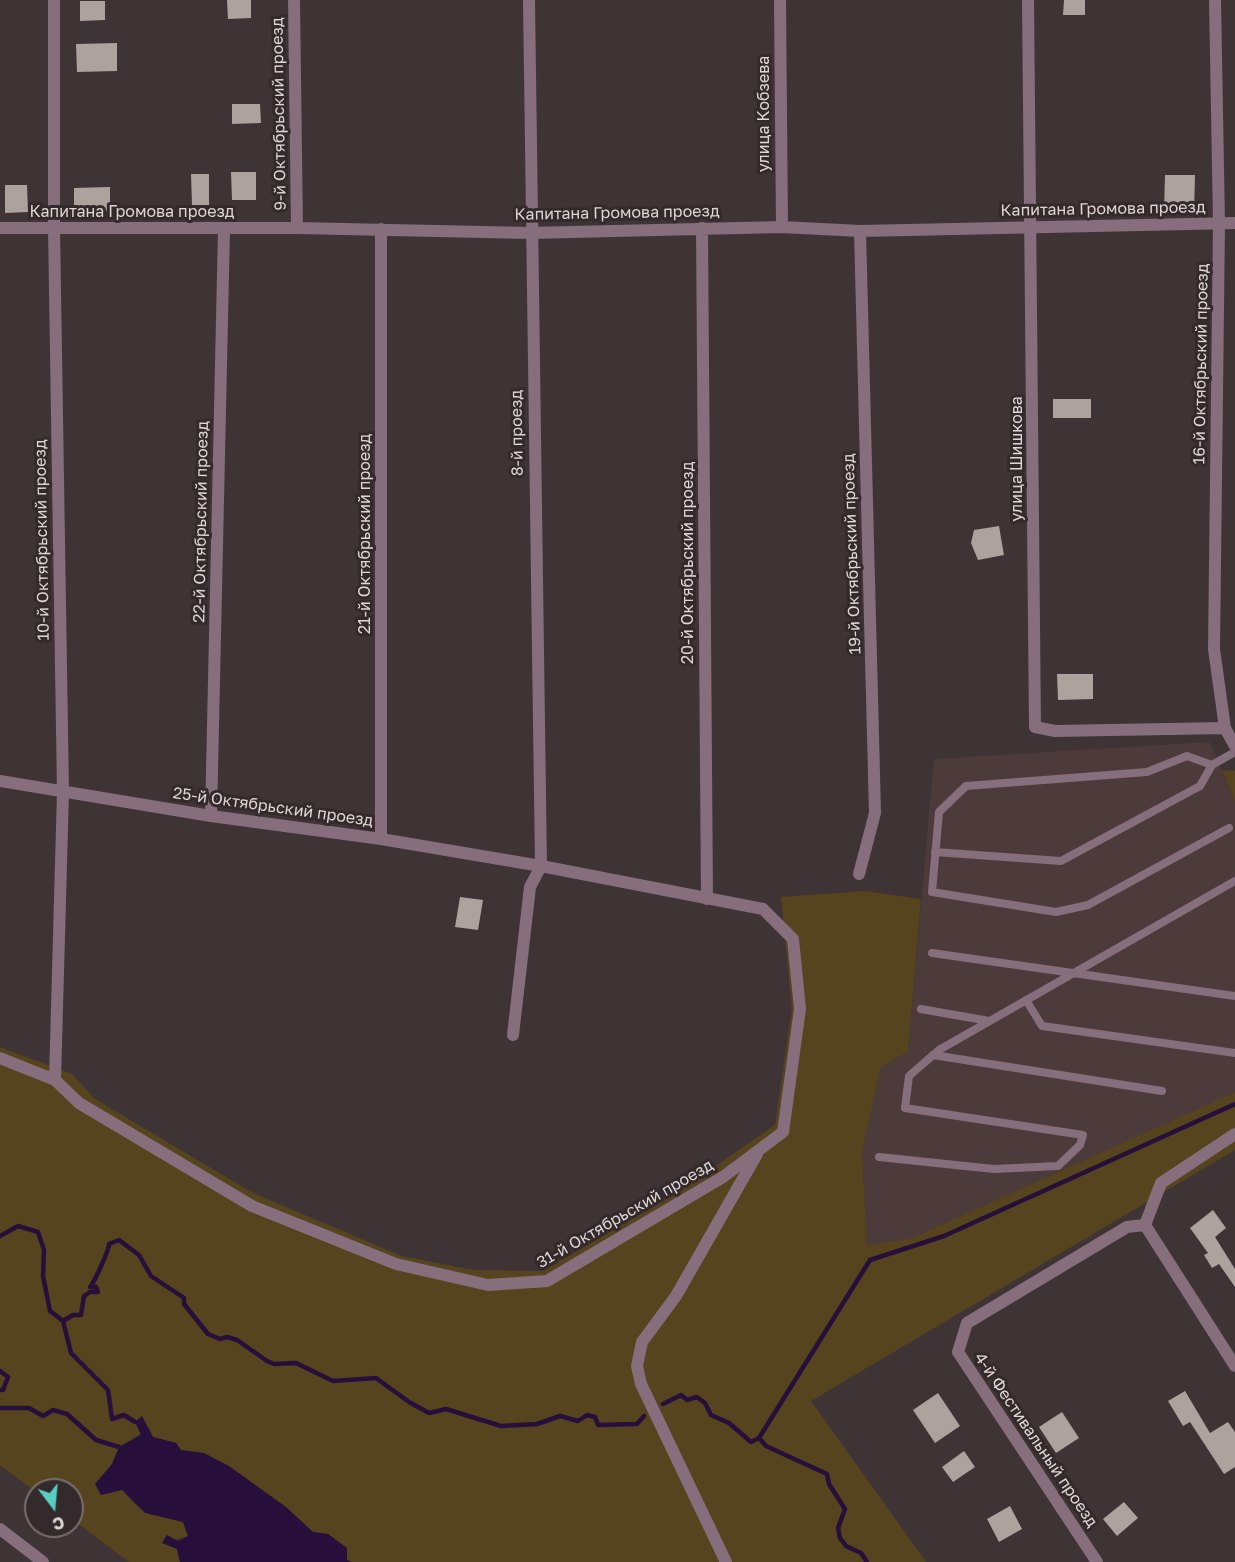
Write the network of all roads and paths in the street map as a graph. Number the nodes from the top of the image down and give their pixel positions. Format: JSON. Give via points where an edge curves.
{"nodes":[{"id":1,"x":54,"y":0,"type":"edge"},
{"id":2,"x":294,"y":0,"type":"edge"},
{"id":3,"x":529,"y":0,"type":"edge"},
{"id":4,"x":780,"y":0,"type":"edge"},
{"id":5,"x":1028,"y":0,"type":"edge"},
{"id":6,"x":1215,"y":0,"type":"edge"},
{"id":7,"x":1219,"y":223,"type":"junction"},
{"id":8,"x":1235,"y":223,"type":"edge"},
{"id":9,"x":1031,"y":226,"type":"junction"},
{"id":10,"x":54,"y":227,"type":"junction"},
{"id":11,"x":782,"y":227,"type":"junction"},
{"id":12,"x":0,"y":228,"type":"edge"},
{"id":13,"x":297,"y":228,"type":"junction"},
{"id":14,"x":702,"y":228,"type":"junction"},
{"id":15,"x":224,"y":229,"type":"junction"},
{"id":16,"x":381,"y":229,"type":"junction"},
{"id":17,"x":860,"y":231,"type":"junction"},
{"id":18,"x":530,"y":233,"type":"junction"},
{"id":19,"x":1225,"y":728,"type":"junction"},
{"id":20,"x":1235,"y":746,"type":"edge"},
{"id":21,"x":1235,"y":752,"type":"edge"},
{"id":22,"x":1212,"y":765,"type":"junction"},
{"id":23,"x":0,"y":781,"type":"edge"},
{"id":24,"x":63,"y":792,"type":"junction"},
{"id":25,"x":211,"y":816,"type":"junction"},
{"id":26,"x":1230,"y":828,"type":"dead end"},
{"id":27,"x":381,"y":839,"type":"junction"},
{"id":28,"x":935,"y":852,"type":"junction"},
{"id":29,"x":541,"y":866,"type":"junction"},
{"id":30,"x":859,"y":874,"type":"dead end"},
{"id":31,"x":1235,"y":881,"type":"edge"},
{"id":32,"x":707,"y":899,"type":"junction"},
{"id":33,"x":763,"y":909,"type":"joint"},
{"id":34,"x":932,"y":953,"type":"dead end"},
{"id":35,"x":1074,"y":973,"type":"junction"},
{"id":36,"x":1235,"y":996,"type":"edge"},
{"id":37,"x":1026,"y":1000,"type":"junction"},
{"id":38,"x":921,"y":1009,"type":"dead end"},
{"id":39,"x":989,"y":1021,"type":"junction"},
{"id":40,"x":513,"y":1035,"type":"dead end"},
{"id":41,"x":1235,"y":1053,"type":"edge"},
{"id":42,"x":933,"y":1055,"type":"junction"},
{"id":43,"x":0,"y":1058,"type":"edge"},
{"id":44,"x":55,"y":1080,"type":"junction"},
{"id":45,"x":1162,"y":1091,"type":"dead end"},
{"id":46,"x":1235,"y":1134,"type":"edge"},
{"id":47,"x":759,"y":1150,"type":"junction"},
{"id":48,"x":879,"y":1157,"type":"dead end"},
{"id":49,"x":1145,"y":1225,"type":"junction"},
{"id":50,"x":1235,"y":1366,"type":"edge"},
{"id":51,"x":0,"y":1529,"type":"edge"},
{"id":52,"x":43,"y":1562,"type":"edge"},
{"id":53,"x":726,"y":1562,"type":"edge"},
{"id":54,"x":1097,"y":1562,"type":"edge"}],
"edges":[{"from":1,"to":10,"type":"street","name":"10-й Октябрьский проезд"},
{"from":2,"to":13,"type":"street","name":"9-й Октябрьский проезд"},
{"from":3,"to":18,"type":"street","name":"8-й проезд"},
{"from":4,"to":11,"type":"street","name":"улица Кобзева"},
{"from":5,"to":9,"type":"street","name":"улица Шишкова"},
{"from":6,"to":7,"type":"street","name":"16-й Октябрьский проезд"},
{"from":7,"to":8,"type":"street","name":"Капитана Громова проезд"},
{"from":7,"to":9,"type":"street","name":"Капитана Громова проезд"},
{"from":7,"to":19,"type":"street","name":"16-й Октябрьский проезд","via":[[1214,649]]},
{"from":9,"to":17,"type":"street","name":"Капитана Громова проезд"},
{"from":9,"to":19,"type":"street","name":"улица Шишкова","via":[[1035,727],[1055,731]]},
{"from":10,"to":12,"type":"street","name":"Капитана Громова проезд"},
{"from":10,"to":15,"type":"street","name":"Капитана Громова проезд"},
{"from":10,"to":24,"type":"street","name":"10-й Октябрьский проезд"},
{"from":11,"to":14,"type":"street","name":"Капитана Громова проезд"},
{"from":11,"to":17,"type":"street","name":"Капитана Громова проезд"},
{"from":13,"to":15,"type":"street","name":"Капитана Громова проезд"},
{"from":13,"to":16,"type":"street","name":"Капитана Громова проезд"},
{"from":14,"to":18,"type":"street","name":"Капитана Громова проезд"},
{"from":14,"to":32,"type":"street","name":"20-й Октябрьский проезд"},
{"from":15,"to":25,"type":"street","name":"22-й Октябрьский проезд"},
{"from":16,"to":18,"type":"street","name":"Капитана Громова проезд"},
{"from":16,"to":27,"type":"street","name":"21-й Октябрьский проезд"},
{"from":17,"to":30,"type":"street","name":"19-й Октябрьский проезд","via":[[875,813]]},
{"from":18,"to":29,"type":"street","name":"8-й проезд"},
{"from":19,"to":20,"type":"street"},
{"from":21,"to":22,"type":"lane"},
{"from":22,"to":28,"type":"lane","via":[[1200,786],[1061,861]]},
{"from":22,"to":28,"type":"lane","via":[[1188,756],[1147,772],[966,786],[939,812]]},
{"from":23,"to":24,"type":"street","name":"25-й Октябрьский проезд"},
{"from":24,"to":25,"type":"street","name":"25-й Октябрьский проезд"},
{"from":24,"to":44,"type":"street","name":"10-й Октябрьский проезд"},
{"from":25,"to":27,"type":"street","name":"25-й Октябрьский проезд"},
{"from":26,"to":28,"type":"lane","via":[[1088,905],[1056,912],[932,892]]},
{"from":27,"to":29,"type":"street","name":"25-й Октябрьский проезд"},
{"from":29,"to":32,"type":"street","name":"25-й Октябрьский проезд"},
{"from":29,"to":40,"type":"street","via":[[530,886]]},
{"from":31,"to":35,"type":"lane"},
{"from":32,"to":33,"type":"street","name":"25-й Октябрьский проезд"},
{"from":33,"to":47,"type":"street","name":"31-й Октябрьский проезд","via":[[793,939],[800,1009],[783,1132]]},
{"from":34,"to":35,"type":"lane"},
{"from":35,"to":36,"type":"lane"},
{"from":35,"to":37,"type":"lane"},
{"from":37,"to":39,"type":"lane"},
{"from":37,"to":41,"type":"lane","via":[[1042,1026]]},
{"from":38,"to":39,"type":"lane"},
{"from":39,"to":42,"type":"lane"},
{"from":42,"to":45,"type":"lane"},
{"from":42,"to":48,"type":"lane","via":[[909,1076],[905,1108],[1083,1135],[1080,1145],[1058,1166],[994,1169]]},
{"from":43,"to":44,"type":"street","name":"31-й Октябрьский проезд"},
{"from":44,"to":47,"type":"street","name":"31-й Октябрьский проезд","via":[[79,1103],[252,1206],[396,1264],[488,1285],[547,1281],[723,1177]]},
{"from":46,"to":49,"type":"street","via":[[1161,1183]]},
{"from":47,"to":53,"type":"street","via":[[676,1296],[642,1342],[637,1366],[641,1384]]},
{"from":49,"to":50,"type":"street"},
{"from":49,"to":54,"type":"street","name":"4-й Фестивальный проезд","via":[[1128,1227],[968,1323],[958,1352]]},
{"from":51,"to":52,"type":"street"}]}
